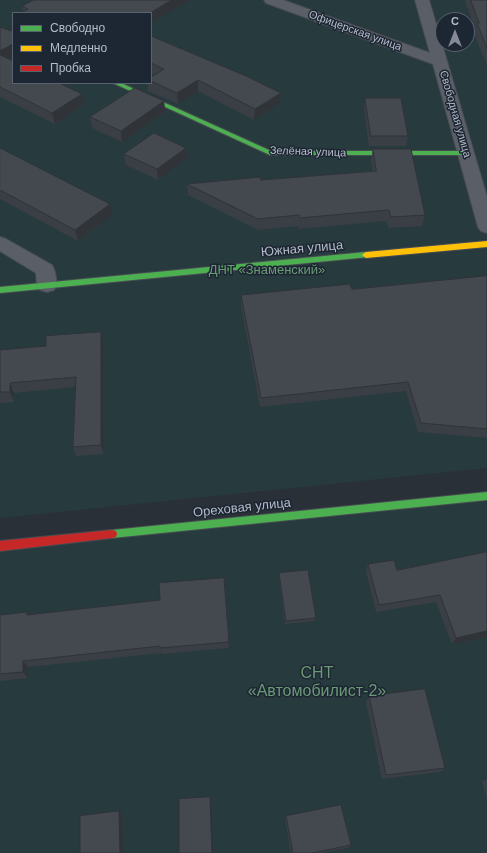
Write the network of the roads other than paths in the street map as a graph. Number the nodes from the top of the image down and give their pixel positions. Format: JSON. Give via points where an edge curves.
{"nodes":[{"id":1,"x":271,"y":0,"type":"edge"},
{"id":2,"x":422,"y":0,"type":"edge"},
{"id":3,"x":440,"y":61,"type":"junction"},
{"id":4,"x":118,"y":84,"type":"edge"},
{"id":5,"x":467,"y":153,"type":"junction"},
{"id":6,"x":487,"y":228,"type":"edge"},
{"id":7,"x":0,"y":243,"type":"edge"},
{"id":8,"x":487,"y":244,"type":"edge"},
{"id":9,"x":48,"y":286,"type":"junction"},
{"id":10,"x":0,"y":290,"type":"edge"},
{"id":11,"x":487,"y":496,"type":"edge"},
{"id":12,"x":0,"y":546,"type":"edge"}],
"edges":[{"from":1,"to":3,"type":"street","name":"Офицерская улица"},
{"from":2,"to":3,"type":"street","name":"Свободная улица"},
{"from":3,"to":5,"type":"street","name":"Свободная улица"},
{"from":4,"to":5,"type":"street","name":"Зелёная улица","via":[[270,153]]},
{"from":5,"to":6,"type":"street","name":"Свободная улица"},
{"from":7,"to":9,"type":"street","via":[[45,270]]},
{"from":8,"to":9,"type":"street","name":"Южная улица"},
{"from":9,"to":10,"type":"street","name":"Южная улица"},
{"from":11,"to":12,"type":"street","name":"Ореховая улица"}]}
